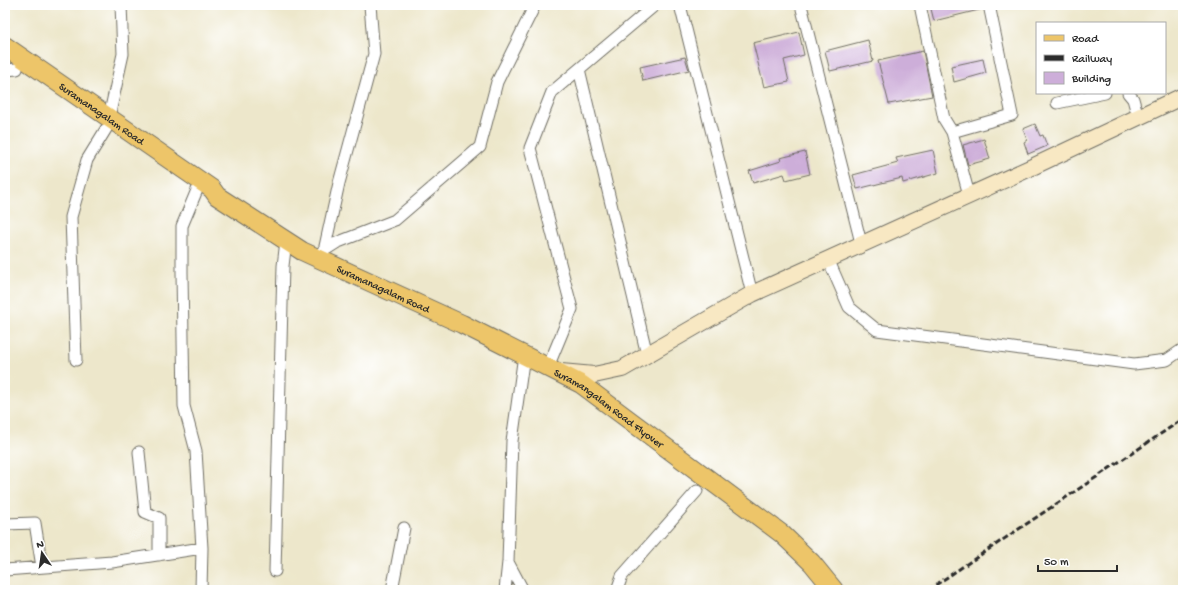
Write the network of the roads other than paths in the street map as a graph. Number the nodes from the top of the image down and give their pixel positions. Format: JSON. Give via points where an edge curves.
{"nodes":[{"id":1,"x":121,"y":5,"type":"edge"},
{"id":2,"x":370,"y":5,"type":"edge"},
{"id":3,"x":535,"y":5,"type":"edge"},
{"id":4,"x":655,"y":5,"type":"edge"},
{"id":5,"x":680,"y":5,"type":"edge"},
{"id":6,"x":801,"y":5,"type":"edge"},
{"id":7,"x":920,"y":5,"type":"edge"},
{"id":8,"x":989,"y":5,"type":"edge"},
{"id":9,"x":5,"y":46,"type":"edge"},
{"id":10,"x":9,"y":66,"type":"edge"},
{"id":11,"x":579,"y":69,"type":"junction"},
{"id":12,"x":1094,"y":94,"type":"edge"},
{"id":13,"x":1129,"y":94,"type":"edge"},
{"id":14,"x":1183,"y":96,"type":"edge"},
{"id":15,"x":1057,"y":103,"type":"dead end"},
{"id":16,"x":1138,"y":117,"type":"junction"},
{"id":17,"x":108,"y":123,"type":"junction"},
{"id":18,"x":952,"y":132,"type":"junction"},
{"id":19,"x":197,"y":190,"type":"junction"},
{"id":20,"x":969,"y":195,"type":"junction"},
{"id":21,"x":217,"y":196,"type":"junction"},
{"id":22,"x":286,"y":241,"type":"junction"},
{"id":23,"x":861,"y":243,"type":"junction"},
{"id":24,"x":319,"y":254,"type":"junction"},
{"id":25,"x":828,"y":259,"type":"junction"},
{"id":26,"x":752,"y":294,"type":"junction"},
{"id":27,"x":1183,"y":348,"type":"edge"},
{"id":28,"x":524,"y":355,"type":"junction"},
{"id":29,"x":647,"y":355,"type":"junction"},
{"id":30,"x":76,"y":360,"type":"dead end"},
{"id":31,"x":552,"y":370,"type":"junction"},
{"id":32,"x":577,"y":387,"type":"junction"},
{"id":33,"x":139,"y":452,"type":"dead end"},
{"id":34,"x":697,"y":492,"type":"dead end"},
{"id":35,"x":5,"y":524,"type":"edge"},
{"id":36,"x":404,"y":528,"type":"dead end"},
{"id":37,"x":202,"y":548,"type":"junction"},
{"id":38,"x":160,"y":555,"type":"junction"},
{"id":39,"x":508,"y":562,"type":"junction"},
{"id":40,"x":42,"y":567,"type":"junction"},
{"id":41,"x":5,"y":570,"type":"edge"},
{"id":42,"x":275,"y":571,"type":"dead end"},
{"id":43,"x":201,"y":590,"type":"edge"},
{"id":44,"x":392,"y":590,"type":"edge"},
{"id":45,"x":505,"y":590,"type":"edge"},
{"id":46,"x":523,"y":590,"type":"edge"},
{"id":47,"x":617,"y":590,"type":"edge"},
{"id":48,"x":823,"y":590,"type":"edge"},
{"id":49,"x":834,"y":590,"type":"edge"}],
"edges":[{"from":1,"to":17,"type":"street","via":[[123,54]]},
{"from":2,"to":24,"type":"street","via":[[374,54]]},
{"from":3,"to":24,"type":"street","via":[[497,82],[480,147],[394,220],[336,243]]},
{"from":4,"to":11,"type":"street"},
{"from":5,"to":26,"type":"street"},
{"from":6,"to":23,"type":"street"},
{"from":7,"to":18,"type":"street","via":[[944,119]]},
{"from":8,"to":18,"type":"street","via":[[1012,115]]},
{"from":9,"to":17,"type":"main road","name":"Suramanagalam Road"},
{"from":10,"to":17,"type":"main road","name":"Suramanagalam Road"},
{"from":11,"to":29,"type":"street"},
{"from":11,"to":31,"type":"street","via":[[552,92],[530,148],[572,309]]},
{"from":12,"to":15,"type":"street"},
{"from":13,"to":16,"type":"street","via":[[1133,99]]},
{"from":14,"to":16,"type":"street"},
{"from":16,"to":20,"type":"street"},
{"from":17,"to":19,"type":"main road","name":"Suramanagalam Road"},
{"from":17,"to":21,"type":"main road","name":"Suramanagalam Road","via":[[212,188]]},
{"from":17,"to":30,"type":"street","via":[[87,160],[71,217]]},
{"from":18,"to":20,"type":"street"},
{"from":19,"to":21,"type":"main road","name":"Suramanagalam Road","via":[[207,197]]},
{"from":19,"to":37,"type":"street","via":[[182,226],[182,272],[184,406],[196,451]]},
{"from":20,"to":23,"type":"street"},
{"from":21,"to":22,"type":"main road","name":"Suramanagalam Road"},
{"from":22,"to":24,"type":"main road","name":"Suramanagalam Road"},
{"from":22,"to":42,"type":"street","via":[[283,266]]},
{"from":23,"to":25,"type":"street"},
{"from":24,"to":28,"type":"main road","name":"Suramanagalam Road"},
{"from":25,"to":26,"type":"street"},
{"from":25,"to":27,"type":"street","via":[[849,307],[877,330],[1134,364],[1167,360]]},
{"from":26,"to":29,"type":"street"},
{"from":28,"to":31,"type":"main road","name":"Suramanagalam Road"},
{"from":28,"to":39,"type":"street","via":[[512,441]]},
{"from":29,"to":31,"type":"street","via":[[622,369],[594,375]]},
{"from":31,"to":32,"type":"main road","name":"Suramangalam Road Flyover"},
{"from":32,"to":48,"type":"main road","name":"Suramangalam Road Flyover","via":[[776,540],[806,568]]},
{"from":32,"to":49,"type":"main road","name":"Suramangalam Road Flyover","via":[[782,534],[812,562]]},
{"from":33,"to":38,"type":"street","via":[[145,512],[159,518]]},
{"from":34,"to":47,"type":"street","via":[[622,576]]},
{"from":35,"to":40,"type":"street","via":[[36,523]]},
{"from":36,"to":44,"type":"street"},
{"from":37,"to":38,"type":"street"},
{"from":37,"to":43,"type":"street"},
{"from":38,"to":40,"type":"street","via":[[112,562]]},
{"from":39,"to":45,"type":"street"},
{"from":39,"to":46,"type":"street"},
{"from":40,"to":41,"type":"street"}]}
